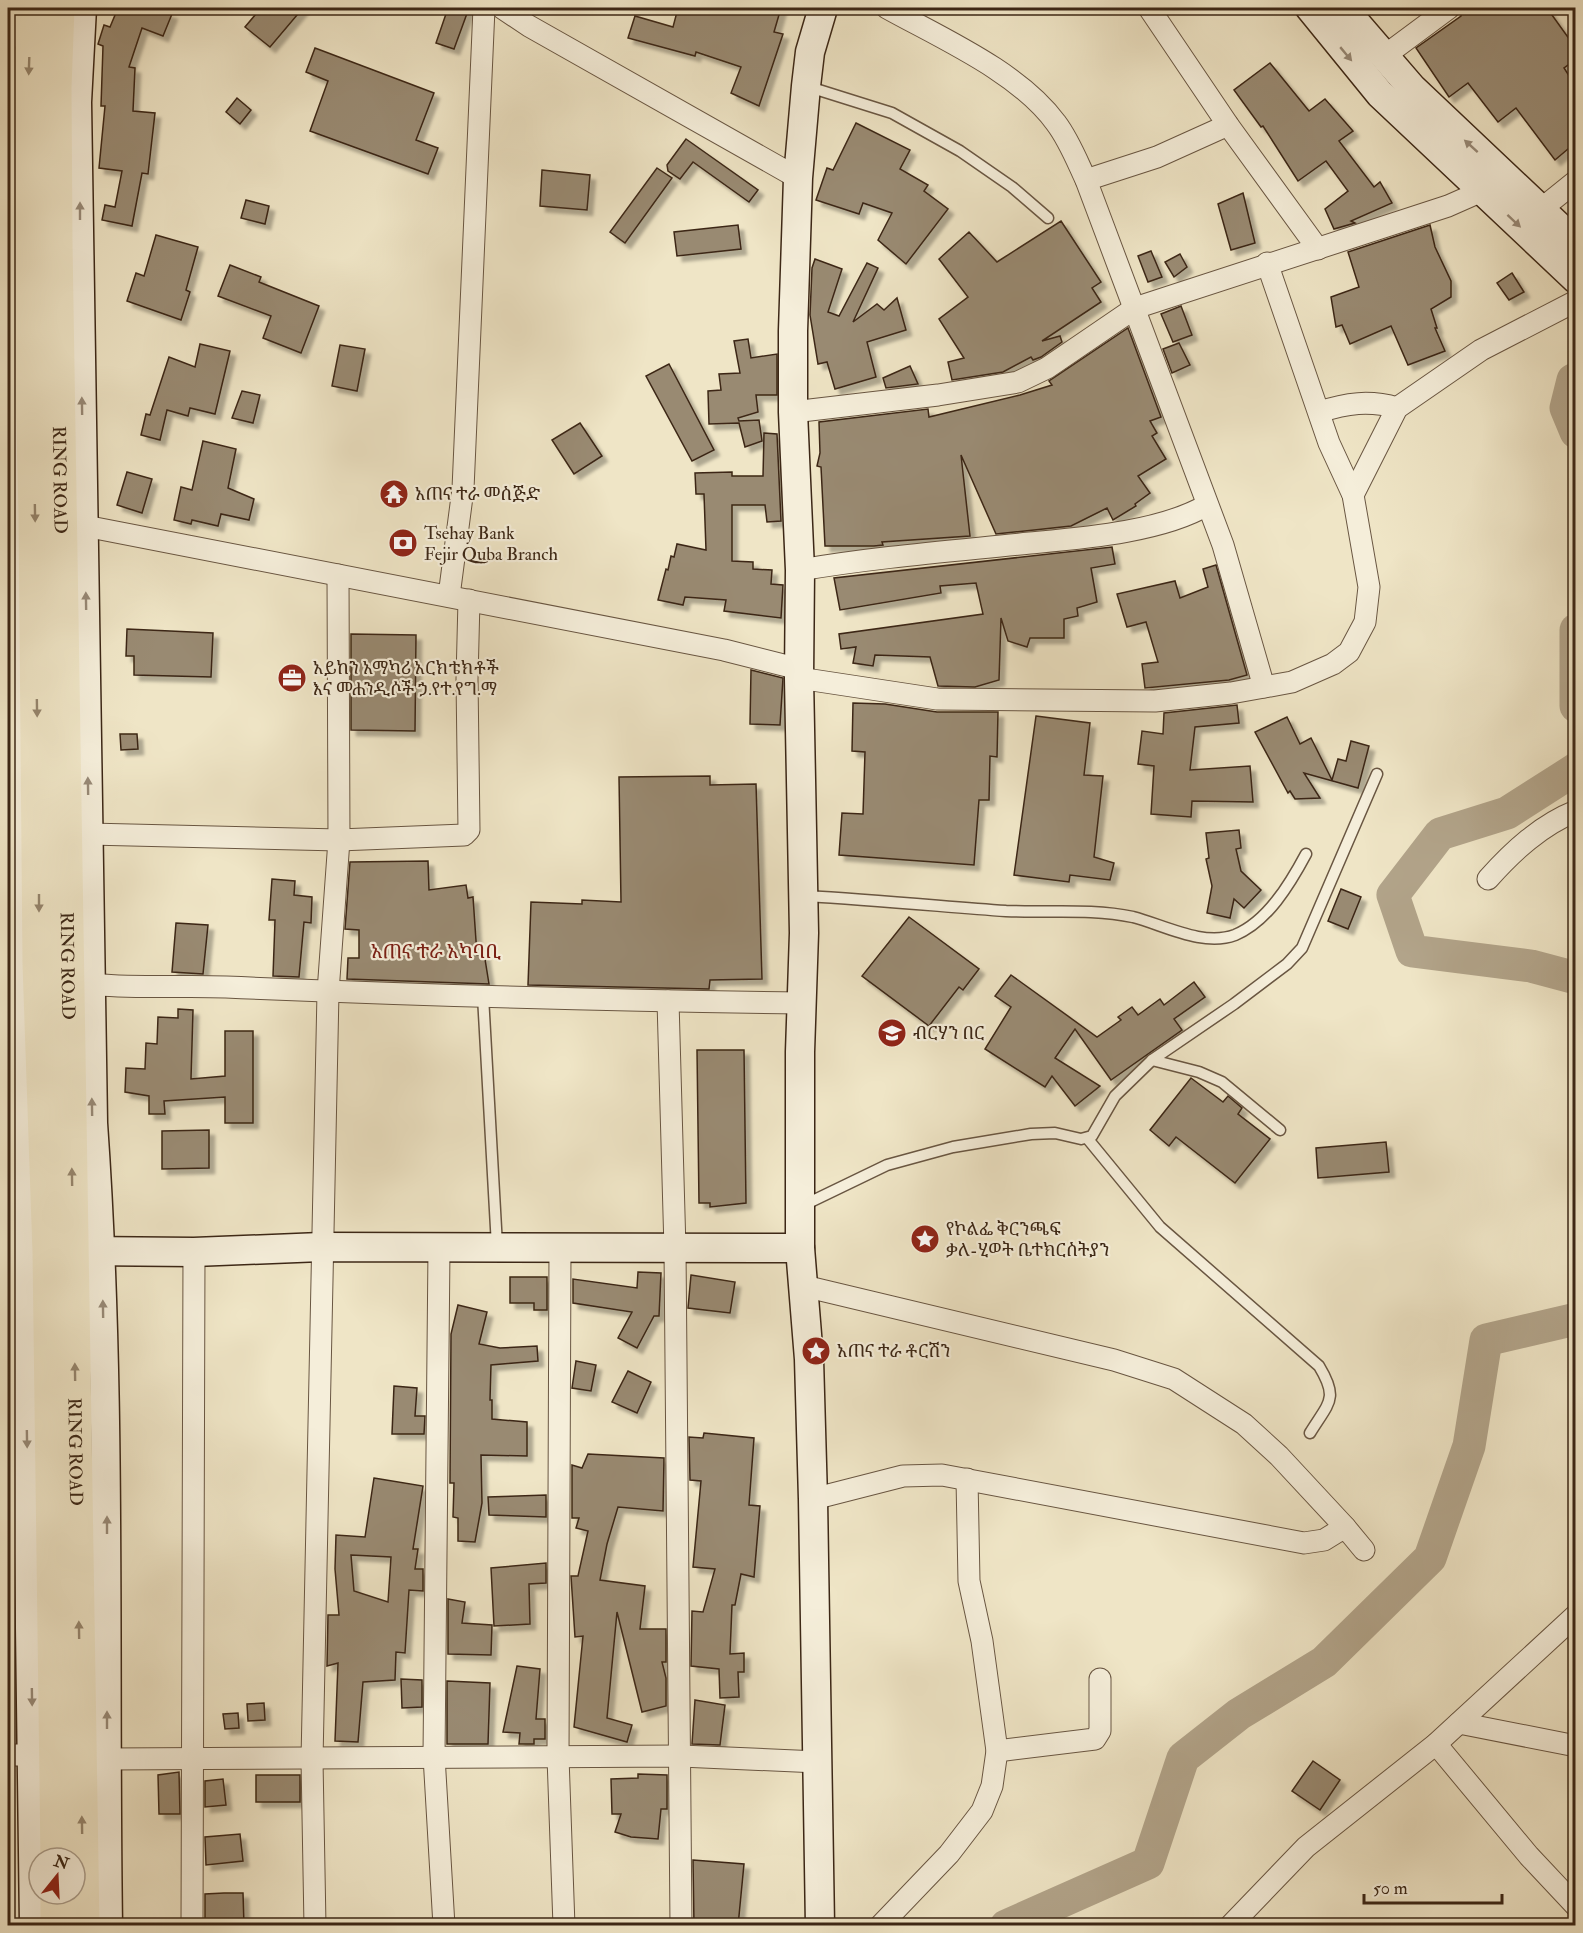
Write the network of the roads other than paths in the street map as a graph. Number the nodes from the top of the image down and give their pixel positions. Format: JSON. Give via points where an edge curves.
{"nodes":[{"id":1,"x":10,"y":8,"type":"edge"},
{"id":2,"x":33,"y":8,"type":"edge"},
{"id":3,"x":58,"y":8,"type":"edge"},
{"id":4,"x":82,"y":8,"type":"edge"},
{"id":5,"x":484,"y":8,"type":"edge"},
{"id":6,"x":502,"y":8,"type":"edge"},
{"id":7,"x":823,"y":8,"type":"edge"},
{"id":8,"x":886,"y":8,"type":"edge"},
{"id":9,"x":1149,"y":8,"type":"edge"},
{"id":10,"x":1310,"y":8,"type":"edge"},
{"id":11,"x":1343,"y":8,"type":"edge"},
{"id":12,"x":1449,"y":8,"type":"edge"},
{"id":13,"x":8,"y":35,"type":"edge"},
{"id":14,"x":1383,"y":57,"type":"junction"},
{"id":15,"x":806,"y":86,"type":"junction"},
{"id":16,"x":8,"y":110,"type":"edge"},
{"id":17,"x":1228,"y":125,"type":"junction"},
{"id":18,"x":798,"y":178,"type":"junction"},
{"id":19,"x":1086,"y":180,"type":"junction"},
{"id":20,"x":1575,"y":181,"type":"edge"},
{"id":21,"x":1492,"y":182,"type":"junction"},
{"id":22,"x":1540,"y":210,"type":"junction"},
{"id":23,"x":1048,"y":218,"type":"dead end"},
{"id":24,"x":1575,"y":243,"type":"edge"},
{"id":25,"x":1318,"y":249,"type":"junction"},
{"id":26,"x":1267,"y":263,"type":"junction"},
{"id":27,"x":8,"y":277,"type":"edge"},
{"id":28,"x":1575,"y":279,"type":"edge"},
{"id":29,"x":1575,"y":301,"type":"edge"},
{"id":30,"x":1135,"y":308,"type":"junction"},
{"id":31,"x":1397,"y":408,"type":"junction"},
{"id":32,"x":793,"y":412,"type":"junction"},
{"id":33,"x":1320,"y":412,"type":"junction"},
{"id":34,"x":1353,"y":495,"type":"junction"},
{"id":35,"x":1207,"y":505,"type":"junction"},
{"id":36,"x":11,"y":512,"type":"edge"},
{"id":37,"x":85,"y":526,"type":"junction"},
{"id":38,"x":800,"y":570,"type":"junction"},
{"id":39,"x":338,"y":576,"type":"junction"},
{"id":40,"x":459,"y":598,"type":"junction"},
{"id":41,"x":799,"y":674,"type":"junction"},
{"id":42,"x":1264,"y":687,"type":"junction"},
{"id":43,"x":1377,"y":774,"type":"dead end"},
{"id":44,"x":11,"y":789,"type":"edge"},
{"id":45,"x":1575,"y":811,"type":"edge"},
{"id":46,"x":89,"y":834,"type":"junction"},
{"id":47,"x":339,"y":840,"type":"junction"},
{"id":48,"x":1306,"y":854,"type":"dead end"},
{"id":49,"x":1488,"y":879,"type":"dead end"},
{"id":50,"x":802,"y":896,"type":"junction"},
{"id":51,"x":90,"y":984,"type":"junction"},
{"id":52,"x":328,"y":992,"type":"junction"},
{"id":53,"x":483,"y":996,"type":"junction"},
{"id":54,"x":668,"y":1001,"type":"junction"},
{"id":55,"x":802,"y":1003,"type":"junction"},
{"id":56,"x":1152,"y":1060,"type":"junction"},
{"id":57,"x":1280,"y":1131,"type":"dead end"},
{"id":58,"x":1087,"y":1138,"type":"junction"},
{"id":59,"x":802,"y":1206,"type":"junction"},
{"id":60,"x":321,"y":1247,"type":"junction"},
{"id":61,"x":800,"y":1248,"type":"junction"},
{"id":62,"x":439,"y":1249,"type":"junction"},
{"id":63,"x":497,"y":1249,"type":"junction"},
{"id":64,"x":560,"y":1249,"type":"junction"},
{"id":65,"x":675,"y":1249,"type":"junction"},
{"id":66,"x":51,"y":1252,"type":"edge"},
{"id":67,"x":194,"y":1252,"type":"junction"},
{"id":68,"x":804,"y":1286,"type":"junction"},
{"id":69,"x":1310,"y":1433,"type":"dead end"},
{"id":70,"x":967,"y":1479,"type":"junction"},
{"id":71,"x":813,"y":1499,"type":"junction"},
{"id":72,"x":1345,"y":1527,"type":"junction"},
{"id":73,"x":1364,"y":1550,"type":"dead end"},
{"id":74,"x":1575,"y":1615,"type":"edge"},
{"id":75,"x":1100,"y":1679,"type":"dead end"},
{"id":76,"x":1459,"y":1722,"type":"junction"},
{"id":77,"x":1436,"y":1743,"type":"junction"},
{"id":78,"x":1575,"y":1746,"type":"edge"},
{"id":79,"x":997,"y":1751,"type":"junction"},
{"id":80,"x":20,"y":1755,"type":"edge"},
{"id":81,"x":434,"y":1756,"type":"junction"},
{"id":82,"x":681,"y":1756,"type":"junction"},
{"id":83,"x":558,"y":1757,"type":"junction"},
{"id":84,"x":107,"y":1759,"type":"junction"},
{"id":85,"x":194,"y":1760,"type":"junction"},
{"id":86,"x":312,"y":1760,"type":"junction"},
{"id":87,"x":818,"y":1762,"type":"junction"},
{"id":88,"x":57,"y":1846,"type":"edge"},
{"id":89,"x":57,"y":1906,"type":"edge"},
{"id":90,"x":1575,"y":1906,"type":"edge"},
{"id":91,"x":34,"y":1926,"type":"edge"},
{"id":92,"x":57,"y":1926,"type":"edge"},
{"id":93,"x":83,"y":1926,"type":"edge"},
{"id":94,"x":108,"y":1926,"type":"edge"},
{"id":95,"x":192,"y":1926,"type":"edge"},
{"id":96,"x":315,"y":1926,"type":"edge"},
{"id":97,"x":444,"y":1926,"type":"edge"},
{"id":98,"x":564,"y":1926,"type":"edge"},
{"id":99,"x":681,"y":1926,"type":"edge"},
{"id":100,"x":820,"y":1926,"type":"edge"},
{"id":101,"x":880,"y":1926,"type":"edge"},
{"id":102,"x":1230,"y":1926,"type":"edge"}],
"edges":[{"from":1,"to":13,"type":"main road"},
{"from":2,"to":66,"type":"highway","name":"RING ROAD","one_way":true,"via":[[28,226],[39,964]]},
{"from":66,"to":3,"type":"highway","name":"RING ROAD","one_way":true,"via":[[66,964],[56,243]]},
{"from":37,"to":4,"type":"main road","one_way":true,"via":[[77,102]]},
{"from":5,"to":40,"type":"street"},
{"from":6,"to":18,"type":"street","via":[[529,27]]},
{"from":7,"to":15,"type":"main road","via":[[810,52]]},
{"from":8,"to":19,"type":"street","via":[[970,54],[1027,93],[1056,123]]},
{"from":9,"to":17,"type":"street"},
{"from":10,"to":21,"type":"main road","one_way":true,"via":[[1380,94]]},
{"from":11,"to":14,"type":"main road"},
{"from":12,"to":14,"type":"street"},
{"from":21,"to":14,"type":"main road","one_way":true,"via":[[1447,124]]},
{"from":15,"to":18,"type":"main road"},
{"from":15,"to":23,"type":"lane","via":[[892,114],[931,135],[1012,187]]},
{"from":16,"to":27,"type":"main road"},
{"from":17,"to":19,"type":"street","via":[[1157,157]]},
{"from":17,"to":25,"type":"street"},
{"from":18,"to":32,"type":"main road"},
{"from":19,"to":30,"type":"street"},
{"from":20,"to":22,"type":"street"},
{"from":21,"to":22,"type":"main road"},
{"from":21,"to":25,"type":"street","via":[[1448,206]]},
{"from":21,"to":28,"type":"main road","one_way":true},
{"from":22,"to":24,"type":"main road"},
{"from":25,"to":26,"type":"street"},
{"from":26,"to":30,"type":"street"},
{"from":26,"to":33,"type":"street"},
{"from":27,"to":36,"type":"main road"},
{"from":29,"to":31,"type":"street","via":[[1481,350]]},
{"from":30,"to":32,"type":"street","via":[[1047,368],[1018,382]]},
{"from":30,"to":35,"type":"street"},
{"from":31,"to":33,"type":"street","via":[[1357,402]]},
{"from":31,"to":34,"type":"street"},
{"from":32,"to":38,"type":"main road"},
{"from":33,"to":34,"type":"street","via":[[1329,443]]},
{"from":34,"to":42,"type":"street","via":[[1369,587],[1360,635],[1349,652],[1333,664],[1292,682]]},
{"from":35,"to":38,"type":"street","via":[[1157,525],[1090,536],[887,556]]},
{"from":35,"to":42,"type":"street","via":[[1236,584]]},
{"from":36,"to":44,"type":"main road"},
{"from":37,"to":39,"type":"street"},
{"from":46,"to":37,"type":"main road","one_way":true},
{"from":38,"to":41,"type":"main road"},
{"from":39,"to":40,"type":"street"},
{"from":39,"to":47,"type":"street"},
{"from":40,"to":41,"type":"street","via":[[724,650]]},
{"from":40,"to":47,"type":"street","via":[[466,679],[469,830],[455,836]]},
{"from":41,"to":42,"type":"street","via":[[937,699],[1000,701],[1155,701]]},
{"from":41,"to":50,"type":"main road"},
{"from":43,"to":56,"type":"lane","via":[[1302,948],[1234,1004]]},
{"from":44,"to":66,"type":"main road","via":[[16,1004]]},
{"from":45,"to":49,"type":"street","via":[[1526,842]]},
{"from":46,"to":47,"type":"street"},
{"from":46,"to":51,"type":"main road"},
{"from":47,"to":52,"type":"street"},
{"from":48,"to":50,"type":"lane","via":[[1295,874],[1253,925],[1233,935],[1212,938],[1105,914]]},
{"from":50,"to":55,"type":"main road"},
{"from":51,"to":52,"type":"street"},
{"from":66,"to":51,"type":"main road","one_way":true,"via":[[93,1123]]},
{"from":52,"to":53,"type":"street"},
{"from":52,"to":60,"type":"street"},
{"from":53,"to":54,"type":"street"},
{"from":53,"to":63,"type":"lane"},
{"from":54,"to":55,"type":"street"},
{"from":54,"to":65,"type":"street"},
{"from":55,"to":59,"type":"main road"},
{"from":56,"to":57,"type":"lane","via":[[1222,1082]]},
{"from":56,"to":58,"type":"lane","via":[[1115,1096],[1097,1131]]},
{"from":58,"to":59,"type":"lane","via":[[1047,1133],[953,1147],[887,1165]]},
{"from":58,"to":69,"type":"lane","via":[[1160,1227],[1319,1366],[1331,1385],[1331,1400]]},
{"from":59,"to":61,"type":"main road"},
{"from":60,"to":62,"type":"main road"},
{"from":60,"to":67,"type":"main road"},
{"from":60,"to":86,"type":"street"},
{"from":61,"to":65,"type":"main road"},
{"from":61,"to":68,"type":"main road"},
{"from":62,"to":63,"type":"main road"},
{"from":62,"to":81,"type":"street"},
{"from":63,"to":64,"type":"main road"},
{"from":64,"to":65,"type":"main road"},
{"from":64,"to":83,"type":"street"},
{"from":65,"to":82,"type":"street"},
{"from":66,"to":67,"type":"main road"},
{"from":66,"to":80,"type":"main road","one_way":true},
{"from":84,"to":66,"type":"main road","one_way":true,"via":[[106,1510]]},
{"from":66,"to":88,"type":"highway","name":"RING ROAD"},
{"from":93,"to":66,"type":"highway","name":"RING ROAD","one_way":true},
{"from":67,"to":85,"type":"street"},
{"from":68,"to":71,"type":"main road"},
{"from":68,"to":72,"type":"street","via":[[1114,1360],[1174,1379],[1244,1424]]},
{"from":70,"to":71,"type":"street","via":[[903,1476]]},
{"from":70,"to":72,"type":"street","via":[[1304,1543],[1324,1540]]},
{"from":70,"to":79,"type":"street","via":[[969,1581],[982,1641]]},
{"from":71,"to":87,"type":"main road"},
{"from":72,"to":73,"type":"street"},
{"from":74,"to":76,"type":"street"},
{"from":75,"to":79,"type":"street","via":[[1100,1731],[1095,1739]]},
{"from":76,"to":77,"type":"street"},
{"from":76,"to":78,"type":"street"},
{"from":77,"to":90,"type":"street"},
{"from":77,"to":102,"type":"street","via":[[1306,1847]]},
{"from":79,"to":101,"type":"street","via":[[992,1786],[982,1811],[949,1854]]},
{"from":80,"to":91,"type":"main road"},
{"from":81,"to":83,"type":"street"},
{"from":81,"to":86,"type":"street"},
{"from":81,"to":97,"type":"street"},
{"from":82,"to":83,"type":"street"},
{"from":82,"to":87,"type":"street"},
{"from":82,"to":99,"type":"street"},
{"from":83,"to":98,"type":"street"},
{"from":84,"to":85,"type":"street"},
{"from":84,"to":94,"type":"main road"},
{"from":85,"to":86,"type":"street"},
{"from":85,"to":95,"type":"street"},
{"from":86,"to":96,"type":"street"},
{"from":87,"to":100,"type":"main road"},
{"from":89,"to":92,"type":"highway"}]}
